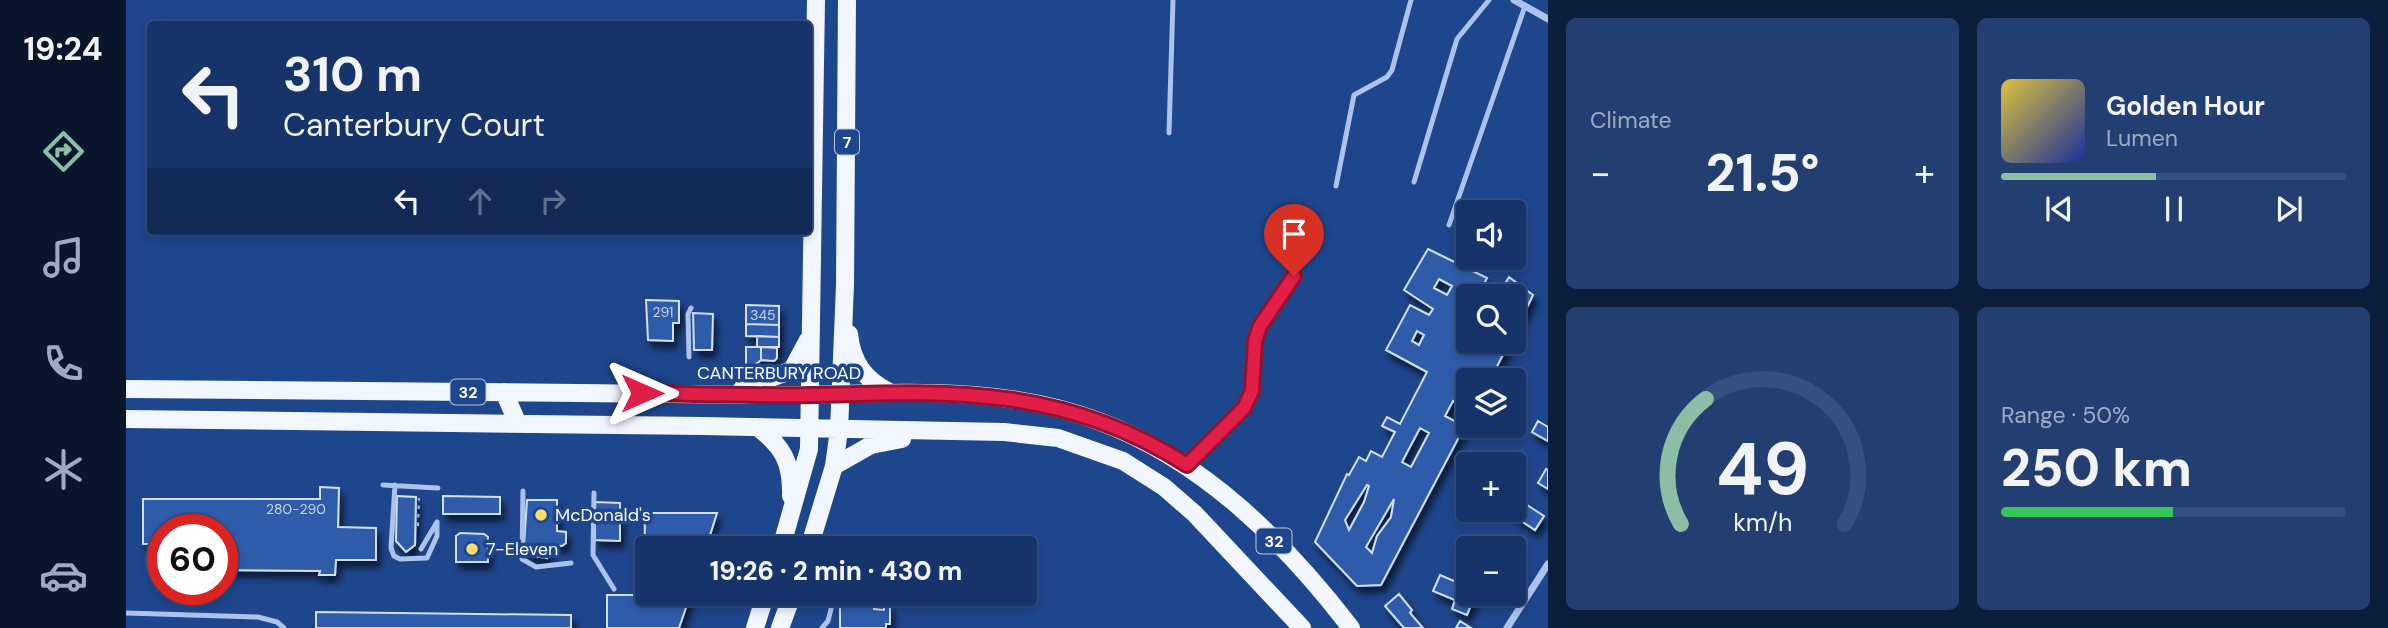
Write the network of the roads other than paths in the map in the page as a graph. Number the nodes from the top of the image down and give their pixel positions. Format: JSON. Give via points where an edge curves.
{"nodes":[{"id":1,"x":816,"y":0,"type":"edge"},
{"id":2,"x":847,"y":0,"type":"edge"},
{"id":3,"x":1173,"y":0,"type":"edge"},
{"id":4,"x":1411,"y":0,"type":"edge"},
{"id":5,"x":1489,"y":0,"type":"edge"},
{"id":6,"x":1514,"y":0,"type":"edge"},
{"id":7,"x":1525,"y":6,"type":"junction"},
{"id":8,"x":1548,"y":19,"type":"edge"},
{"id":9,"x":1169,"y":133,"type":"dead end"},
{"id":10,"x":1414,"y":182,"type":"dead end"},
{"id":11,"x":1336,"y":186,"type":"dead end"},
{"id":12,"x":1449,"y":225,"type":"dead end"},
{"id":13,"x":1294,"y":276,"type":"dead end"},
{"id":14,"x":845,"y":285,"type":"junction"},
{"id":15,"x":691,"y":308,"type":"dead end"},
{"id":16,"x":811,"y":329,"type":"junction"},
{"id":17,"x":689,"y":357,"type":"dead end"},
{"id":18,"x":126,"y":388,"type":"edge"},
{"id":19,"x":504,"y":392,"type":"junction"},
{"id":20,"x":725,"y":394,"type":"junction"},
{"id":21,"x":841,"y":394,"type":"junction"},
{"id":22,"x":891,"y":394,"type":"junction"},
{"id":23,"x":811,"y":395,"type":"junction"},
{"id":24,"x":126,"y":419,"type":"edge"},
{"id":25,"x":511,"y":424,"type":"junction"},
{"id":26,"x":757,"y":427,"type":"junction"},
{"id":27,"x":810,"y":430,"type":"junction"},
{"id":28,"x":839,"y":430,"type":"junction"},
{"id":29,"x":951,"y":432,"type":"junction"},
{"id":30,"x":1187,"y":465,"type":"junction"},
{"id":31,"x":834,"y":466,"type":"junction"},
{"id":32,"x":383,"y":485,"type":"dead end"},
{"id":33,"x":395,"y":485,"type":"junction"},
{"id":34,"x":1164,"y":487,"type":"junction"},
{"id":35,"x":438,"y":488,"type":"dead end"},
{"id":36,"x":523,"y":491,"type":"dead end"},
{"id":37,"x":594,"y":493,"type":"dead end"},
{"id":38,"x":790,"y":520,"type":"junction"},
{"id":39,"x":785,"y":536,"type":"edge"},
{"id":40,"x":813,"y":536,"type":"edge"},
{"id":41,"x":421,"y":549,"type":"dead end"},
{"id":42,"x":571,"y":563,"type":"dead end"},
{"id":43,"x":1548,"y":564,"type":"edge"},
{"id":44,"x":614,"y":589,"type":"dead end"},
{"id":45,"x":762,"y":606,"type":"edge"},
{"id":46,"x":788,"y":606,"type":"edge"},
{"id":47,"x":832,"y":606,"type":"edge"},
{"id":48,"x":126,"y":613,"type":"edge"},
{"id":49,"x":284,"y":628,"type":"edge"},
{"id":50,"x":755,"y":628,"type":"edge"},
{"id":51,"x":780,"y":628,"type":"edge"},
{"id":52,"x":822,"y":628,"type":"edge"},
{"id":53,"x":1302,"y":628,"type":"edge"},
{"id":54,"x":1351,"y":628,"type":"edge"},
{"id":55,"x":1507,"y":628,"type":"edge"}],
"edges":[{"from":1,"to":16,"type":"main road","number":"7"},
{"from":2,"to":14,"type":"main road","number":"7"},
{"from":3,"to":9,"type":"lane"},
{"from":4,"to":11,"type":"lane","via":[[1392,69],[1387,77],[1354,95]]},
{"from":5,"to":10,"type":"lane","via":[[1457,40]]},
{"from":6,"to":7,"type":"street"},
{"from":7,"to":8,"type":"street"},
{"from":7,"to":12,"type":"lane"},
{"from":13,"to":30,"type":"street","via":[[1260,326],[1252,391],[1244,408]]},
{"from":14,"to":21,"type":"main road","number":"7"},
{"from":14,"to":22,"type":"main road","via":[[856,363]]},
{"from":15,"to":17,"type":"lane"},
{"from":16,"to":20,"type":"main road","via":[[792,370]]},
{"from":16,"to":23,"type":"main road","number":"7"},
{"from":18,"to":19,"type":"main road","name":"CANTERBURY ROAD","number":"32"},
{"from":19,"to":20,"type":"main road","name":"CANTERBURY ROAD","number":"32"},
{"from":19,"to":25,"type":"main road"},
{"from":20,"to":23,"type":"main road","name":"CANTERBURY ROAD","number":"32"},
{"from":21,"to":22,"type":"main road","name":"CANTERBURY ROAD","number":"32"},
{"from":21,"to":23,"type":"main road","name":"CANTERBURY ROAD","number":"32"},
{"from":21,"to":28,"type":"main road","number":"7"},
{"from":22,"to":30,"type":"main road","name":"CANTERBURY ROAD","number":"32","via":[[978,394],[1045,405],[1125,431]]},
{"from":23,"to":27,"type":"main road","number":"7"},
{"from":24,"to":25,"type":"main road","number":"32"},
{"from":25,"to":26,"type":"main road","number":"32"},
{"from":26,"to":27,"type":"main road","number":"32"},
{"from":26,"to":38,"type":"main road","via":[[775,440],[787,459]]},
{"from":27,"to":28,"type":"main road","number":"32"},
{"from":27,"to":38,"type":"main road","number":"7"},
{"from":28,"to":29,"type":"main road","number":"32"},
{"from":28,"to":31,"type":"main road","number":"7"},
{"from":29,"to":31,"type":"main road","via":[[871,444]]},
{"from":29,"to":34,"type":"main road","number":"32","via":[[1058,438],[1123,461]]},
{"from":30,"to":34,"type":"main road"},
{"from":30,"to":54,"type":"main road","name":"CANTERBURY ROAD","number":"32","via":[[1254,520]]},
{"from":31,"to":40,"type":"main road","number":"7"},
{"from":32,"to":33,"type":"lane"},
{"from":33,"to":35,"type":"lane"},
{"from":33,"to":41,"type":"lane","via":[[392,554],[400,559],[425,559],[437,522]]},
{"from":34,"to":53,"type":"main road","number":"32"},
{"from":36,"to":42,"type":"lane","via":[[522,559],[536,567]]},
{"from":37,"to":44,"type":"lane","via":[[593,555]]},
{"from":38,"to":39,"type":"main road","number":"7"},
{"from":43,"to":55,"type":"street"},
{"from":45,"to":50,"type":"main road"},
{"from":46,"to":51,"type":"main road"},
{"from":47,"to":52,"type":"lane"},
{"from":48,"to":49,"type":"lane","via":[[258,617]]}]}
